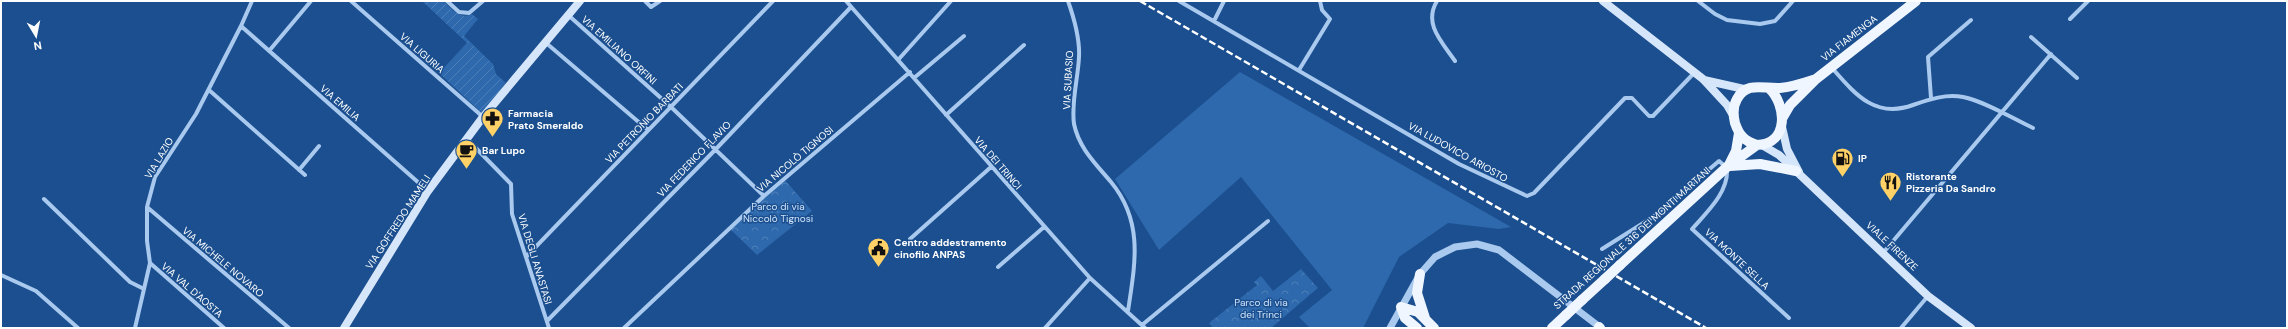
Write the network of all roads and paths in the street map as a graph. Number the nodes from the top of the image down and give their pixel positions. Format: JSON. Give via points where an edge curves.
{"nodes":[{"id":1,"x":252,"y":1,"type":"edge"},
{"id":2,"x":311,"y":1,"type":"edge"},
{"id":3,"x":351,"y":1,"type":"edge"},
{"id":4,"x":447,"y":1,"type":"edge"},
{"id":5,"x":483,"y":1,"type":"edge"},
{"id":6,"x":580,"y":1,"type":"edge"},
{"id":7,"x":645,"y":1,"type":"edge"},
{"id":8,"x":660,"y":1,"type":"edge"},
{"id":9,"x":773,"y":1,"type":"edge"},
{"id":10,"x":846,"y":1,"type":"edge"},
{"id":11,"x":952,"y":1,"type":"edge"},
{"id":12,"x":1068,"y":1,"type":"edge"},
{"id":13,"x":1179,"y":1,"type":"edge"},
{"id":14,"x":1224,"y":1,"type":"edge"},
{"id":15,"x":1320,"y":1,"type":"edge"},
{"id":16,"x":1437,"y":1,"type":"edge"},
{"id":17,"x":1793,"y":1,"type":"edge"},
{"id":18,"x":1916,"y":1,"type":"edge"},
{"id":19,"x":2088,"y":1,"type":"edge"},
{"id":20,"x":1700,"y":2,"type":"edge"},
{"id":21,"x":1608,"y":3,"type":"edge"},
{"id":22,"x":851,"y":7,"type":"junction"},
{"id":23,"x":567,"y":14,"type":"junction"},
{"id":24,"x":2070,"y":19,"type":"dead end"},
{"id":25,"x":1971,"y":20,"type":"dead end"},
{"id":26,"x":1214,"y":21,"type":"junction"},
{"id":27,"x":241,"y":26,"type":"junction"},
{"id":28,"x":964,"y":36,"type":"dead end"},
{"id":29,"x":2031,"y":37,"type":"dead end"},
{"id":30,"x":545,"y":41,"type":"junction"},
{"id":31,"x":1024,"y":45,"type":"dead end"},
{"id":32,"x":269,"y":51,"type":"junction"},
{"id":33,"x":2051,"y":54,"type":"junction"},
{"id":34,"x":898,"y":60,"type":"junction"},
{"id":35,"x":1456,"y":61,"type":"dead end"},
{"id":36,"x":1832,"y":68,"type":"junction"},
{"id":37,"x":1299,"y":70,"type":"junction"},
{"id":38,"x":910,"y":72,"type":"junction"},
{"id":39,"x":1694,"y":73,"type":"junction"},
{"id":40,"x":914,"y":78,"type":"junction"},
{"id":41,"x":2077,"y":78,"type":"dead end"},
{"id":42,"x":1703,"y":79,"type":"junction"},
{"id":43,"x":1816,"y":79,"type":"junction"},
{"id":44,"x":1769,"y":88,"type":"junction"},
{"id":45,"x":1744,"y":89,"type":"junction"},
{"id":46,"x":209,"y":90,"type":"junction"},
{"id":47,"x":1931,"y":98,"type":"junction"},
{"id":48,"x":671,"y":107,"type":"junction"},
{"id":49,"x":2001,"y":112,"type":"junction"},
{"id":50,"x":946,"y":115,"type":"junction"},
{"id":51,"x":483,"y":117,"type":"junction"},
{"id":52,"x":1734,"y":117,"type":"junction"},
{"id":53,"x":1782,"y":122,"type":"junction"},
{"id":54,"x":2033,"y":128,"type":"dead end"},
{"id":55,"x":648,"y":130,"type":"junction"},
{"id":56,"x":1739,"y":133,"type":"junction"},
{"id":57,"x":467,"y":139,"type":"junction"},
{"id":58,"x":1759,"y":145,"type":"junction"},
{"id":59,"x":320,"y":146,"type":"dead end"},
{"id":60,"x":715,"y":150,"type":"junction"},
{"id":61,"x":1728,"y":167,"type":"junction"},
{"id":62,"x":991,"y":168,"type":"junction"},
{"id":63,"x":299,"y":170,"type":"junction"},
{"id":64,"x":1798,"y":173,"type":"junction"},
{"id":65,"x":305,"y":175,"type":"dead end"},
{"id":66,"x":428,"y":191,"type":"junction"},
{"id":67,"x":764,"y":196,"type":"junction"},
{"id":68,"x":44,"y":199,"type":"dead end"},
{"id":69,"x":147,"y":207,"type":"junction"},
{"id":70,"x":1268,"y":221,"type":"dead end"},
{"id":71,"x":1044,"y":227,"type":"junction"},
{"id":72,"x":910,"y":239,"type":"dead end"},
{"id":73,"x":1602,"y":249,"type":"dead end"},
{"id":74,"x":1883,"y":254,"type":"junction"},
{"id":75,"x":526,"y":256,"type":"junction"},
{"id":76,"x":150,"y":263,"type":"junction"},
{"id":77,"x":998,"y":267,"type":"dead end"},
{"id":78,"x":1,"y":274,"type":"edge"},
{"id":79,"x":1420,"y":274,"type":"junction"},
{"id":80,"x":1090,"y":278,"type":"junction"},
{"id":81,"x":144,"y":289,"type":"junction"},
{"id":82,"x":1928,"y":296,"type":"junction"},
{"id":83,"x":1401,"y":307,"type":"junction"},
{"id":84,"x":1128,"y":311,"type":"junction"},
{"id":85,"x":1425,"y":318,"type":"junction"},
{"id":86,"x":1789,"y":318,"type":"dead end"},
{"id":87,"x":547,"y":321,"type":"junction"},
{"id":88,"x":1143,"y":327,"type":"edge"},
{"id":89,"x":78,"y":328,"type":"edge"},
{"id":90,"x":135,"y":328,"type":"edge"},
{"id":91,"x":224,"y":328,"type":"edge"},
{"id":92,"x":289,"y":328,"type":"edge"},
{"id":93,"x":344,"y":328,"type":"edge"},
{"id":94,"x":549,"y":328,"type":"edge"},
{"id":95,"x":624,"y":328,"type":"edge"},
{"id":96,"x":1045,"y":328,"type":"edge"},
{"id":97,"x":1390,"y":328,"type":"edge"},
{"id":98,"x":1416,"y":328,"type":"edge"},
{"id":99,"x":1434,"y":328,"type":"edge"},
{"id":100,"x":1552,"y":328,"type":"edge"},
{"id":101,"x":1600,"y":328,"type":"edge"},
{"id":102,"x":1901,"y":328,"type":"edge"},
{"id":103,"x":1971,"y":328,"type":"edge"}],
"edges":[{"from":1,"to":27,"type":"street","name":"VIA LAZIO"},
{"from":2,"to":32,"type":"street"},
{"from":3,"to":51,"type":"street","name":"VIA LIGURIA"},
{"from":4,"to":5,"type":"street","via":[[459,12],[469,13]]},
{"from":6,"to":23,"type":"main road","name":"VIA GOFFREDO MAMELI"},
{"from":7,"to":8,"type":"street","via":[[651,7]]},
{"from":9,"to":48,"type":"street","name":"VIA PETRONIO BARBATI"},
{"from":10,"to":22,"type":"street","name":"VIA DEI TRINCI"},
{"from":11,"to":34,"type":"street"},
{"from":12,"to":84,"type":"street","name":"VIA SUBASIO","via":[[1077,33],[1079,56],[1074,123],[1088,156],[1112,183],[1130,212],[1134,229],[1136,260]]},
{"from":13,"to":26,"type":"street","name":"VIA LUDOVICO ARIOSTO"},
{"from":14,"to":26,"type":"street"},
{"from":15,"to":37,"type":"street","via":[[1322,10],[1330,19]]},
{"from":16,"to":35,"type":"street","via":[[1431,18],[1433,28]]},
{"from":17,"to":20,"type":"street","via":[[1775,20],[1760,24],[1727,20]]},
{"from":18,"to":36,"type":"main road","name":"VIA FIAMENGA"},
{"from":19,"to":24,"type":"street"},
{"from":21,"to":39,"type":"main road"},
{"from":22,"to":34,"type":"street","name":"VIA DEI TRINCI"},
{"from":22,"to":60,"type":"street","name":"VIA FEDERICO FLAVIO"},
{"from":23,"to":30,"type":"main road","name":"VIA GOFFREDO MAMELI"},
{"from":23,"to":48,"type":"street","name":"VIA EMILIANO ORFINI"},
{"from":25,"to":47,"type":"street","via":[[1928,57]]},
{"from":26,"to":37,"type":"street","name":"VIA LUDOVICO ARIOSTO"},
{"from":27,"to":32,"type":"street","name":"VIA EMILIA"},
{"from":27,"to":46,"type":"street","name":"VIA LAZIO"},
{"from":28,"to":40,"type":"street"},
{"from":29,"to":33,"type":"street"},
{"from":30,"to":51,"type":"main road","name":"VIA GOFFREDO MAMELI"},
{"from":30,"to":55,"type":"street"},
{"from":31,"to":50,"type":"street"},
{"from":32,"to":66,"type":"street","name":"VIA EMILIA"},
{"from":33,"to":41,"type":"street"},
{"from":33,"to":49,"type":"street"},
{"from":34,"to":38,"type":"street","name":"VIA DEI TRINCI"},
{"from":36,"to":43,"type":"main road","name":"VIA FIAMENGA"},
{"from":36,"to":47,"type":"street","via":[[1866,101],[1879,109],[1897,109]]},
{"from":37,"to":39,"type":"street","name":"VIA LUDOVICO ARIOSTO","via":[[1460,164],[1527,196],[1534,193],[1625,98],[1632,98],[1648,116],[1658,114]]},
{"from":38,"to":40,"type":"street","name":"VIA DEI TRINCI"},
{"from":38,"to":67,"type":"street","name":"VIA NICOLÒ TIGNOSI"},
{"from":39,"to":42,"type":"main road"},
{"from":40,"to":50,"type":"street","name":"VIA DEI TRINCI"},
{"from":42,"to":45,"type":"main road"},
{"from":42,"to":52,"type":"main road","via":[[1727,105]]},
{"from":43,"to":44,"type":"main road","name":"VIA FIAMENGA","via":[[1793,86]]},
{"from":43,"to":53,"type":"main road","name":"VIA FIAMENGA","via":[[1790,105]]},
{"from":44,"to":45,"type":"main road","via":[[1758,86]]},
{"from":44,"to":53,"type":"main road","name":"VIALE FIRENZE","via":[[1779,100]]},
{"from":45,"to":52,"type":"main road","via":[[1735,101]]},
{"from":46,"to":63,"type":"street"},
{"from":46,"to":69,"type":"street","name":"VIA LAZIO","via":[[155,176]]},
{"from":47,"to":49,"type":"street","via":[[1964,98]]},
{"from":48,"to":55,"type":"street","name":"VIA PETRONIO BARBATI"},
{"from":48,"to":60,"type":"street","name":"VIA EMILIANO ORFINI"},
{"from":49,"to":54,"type":"street"},
{"from":49,"to":74,"type":"street"},
{"from":50,"to":62,"type":"street","name":"VIA DEI TRINCI"},
{"from":51,"to":57,"type":"main road","name":"VIA GOFFREDO MAMELI"},
{"from":52,"to":56,"type":"main road"},
{"from":53,"to":58,"type":"main road","via":[[1774,139]]},
{"from":53,"to":64,"type":"main road","name":"VIALE FIRENZE","via":[[1787,149]]},
{"from":55,"to":75,"type":"street","name":"VIA PETRONIO BARBATI"},
{"from":56,"to":58,"type":"main road","name":"VIALE FIRENZE","via":[[1748,142]]},
{"from":56,"to":61,"type":"main road","name":"STRADA REGIONALE 316 DEI MONTI MARTANI","via":[[1736,151]]},
{"from":57,"to":66,"type":"main road","name":"VIA GOFFREDO MAMELI"},
{"from":57,"to":75,"type":"street","name":"VIA DEGLI ANASTASI","via":[[511,184],[512,214]]},
{"from":58,"to":61,"type":"main road","name":"STRADA REGIONALE 316 DEI MONTI MARTANI"},
{"from":58,"to":64,"type":"main road","name":"VIALE FIRENZE","via":[[1778,155]]},
{"from":59,"to":63,"type":"street"},
{"from":60,"to":67,"type":"street","name":"VIA EMILIANO ORFINI"},
{"from":60,"to":87,"type":"street","name":"VIA FEDERICO FLAVIO"},
{"from":61,"to":64,"type":"main road","via":[[1760,164]]},
{"from":61,"to":73,"type":"street","via":[[1719,161],[1653,217]]},
{"from":61,"to":86,"type":"street","name":"VIA MONTE SELLA","via":[[1724,188],[1692,229]]},
{"from":61,"to":100,"type":"main road","name":"STRADA REGIONALE 316 DEI MONTI MARTANI","bridge":true},
{"from":62,"to":71,"type":"street","name":"VIA DEI TRINCI"},
{"from":62,"to":72,"type":"street"},
{"from":63,"to":65,"type":"street"},
{"from":64,"to":74,"type":"main road","name":"VIALE FIRENZE"},
{"from":66,"to":93,"type":"main road","name":"VIA GOFFREDO MAMELI"},
{"from":67,"to":95,"type":"street","name":"VIA NICOLÒ TIGNOSI"},
{"from":68,"to":81,"type":"street","via":[[130,282]]},
{"from":69,"to":76,"type":"street","name":"VIA LAZIO"},
{"from":69,"to":92,"type":"street","name":"VIA MICHELE NOVARO"},
{"from":70,"to":88,"type":"street"},
{"from":71,"to":77,"type":"street"},
{"from":71,"to":80,"type":"street","name":"VIA DEI TRINCI"},
{"from":74,"to":82,"type":"main road","name":"VIALE FIRENZE"},
{"from":75,"to":87,"type":"street","name":"VIA DEGLI ANASTASI"},
{"from":76,"to":81,"type":"street","name":"VIA LAZIO"},
{"from":76,"to":91,"type":"street","name":"VIA VAL D'AOSTA"},
{"from":78,"to":89,"type":"street","via":[[36,291]]},
{"from":79,"to":83,"type":"street"},
{"from":79,"to":85,"type":"main road","via":[[1417,293]]},
{"from":79,"to":101,"type":"street","via":[[1435,257],[1445,251],[1466,245],[1488,246],[1499,250]]},
{"from":80,"to":84,"type":"street","name":"VIA DEI TRINCI"},
{"from":80,"to":96,"type":"street"},
{"from":81,"to":90,"type":"street","name":"VIA LAZIO"},
{"from":82,"to":102,"type":"street"},
{"from":82,"to":103,"type":"main road","name":"VIALE FIRENZE"},
{"from":83,"to":85,"type":"main road","via":[[1418,312]]},
{"from":83,"to":97,"type":"street"},
{"from":83,"to":98,"type":"main road","via":[[1405,318]]},
{"from":84,"to":88,"type":"street","name":"VIA DEI TRINCI"},
{"from":85,"to":99,"type":"main road"},
{"from":87,"to":94,"type":"street","name":"VIA DEGLI ANASTASI"}]}
